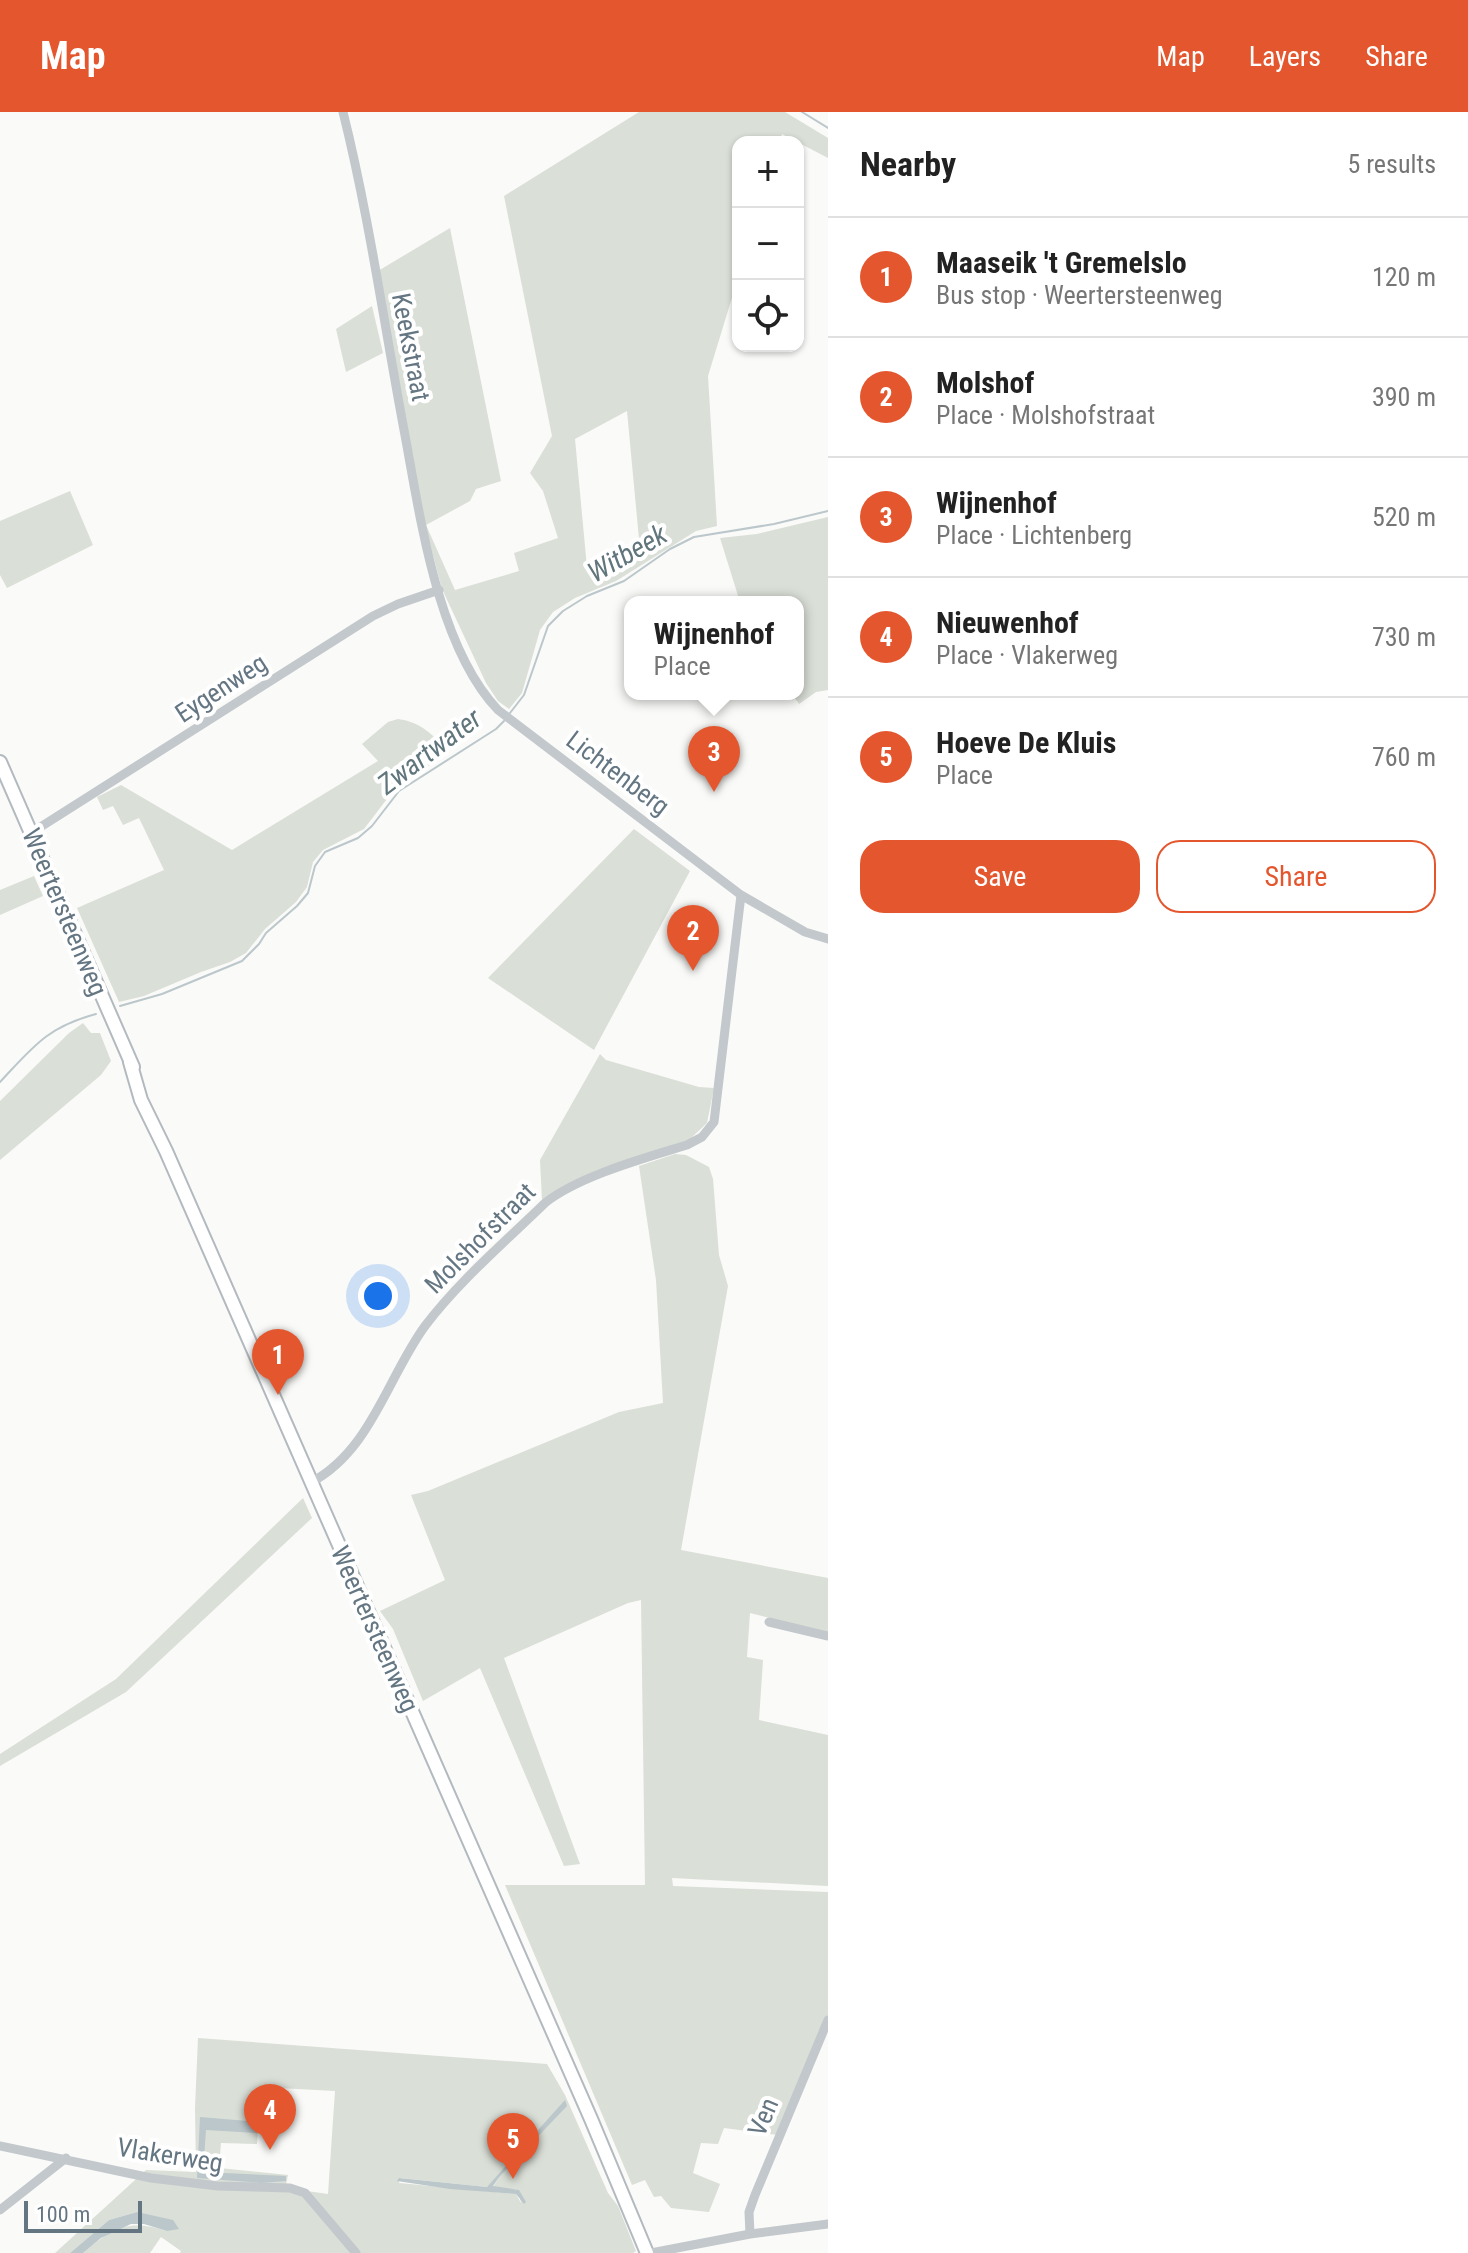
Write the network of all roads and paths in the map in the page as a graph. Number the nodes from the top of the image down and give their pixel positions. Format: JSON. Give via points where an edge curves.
{"nodes":[{"id":1,"x":343,"y":112,"type":"edge"},
{"id":2,"x":439,"y":590,"type":"junction"},
{"id":3,"x":0,"y":762,"type":"edge"},
{"id":4,"x":31,"y":833,"type":"junction"},
{"id":5,"x":741,"y":895,"type":"junction"},
{"id":6,"x":828,"y":939,"type":"edge"},
{"id":7,"x":310,"y":1483,"type":"junction"},
{"id":8,"x":769,"y":1622,"type":"dead end"},
{"id":9,"x":828,"y":1636,"type":"edge"},
{"id":10,"x":828,"y":2020,"type":"edge"},
{"id":11,"x":0,"y":2146,"type":"edge"},
{"id":12,"x":66,"y":2158,"type":"junction"},
{"id":13,"x":0,"y":2210,"type":"edge"},
{"id":14,"x":828,"y":2224,"type":"edge"},
{"id":15,"x":750,"y":2234,"type":"junction"},
{"id":16,"x":356,"y":2253,"type":"edge"},
{"id":17,"x":649,"y":2253,"type":"edge"}],
"edges":[{"from":1,"to":2,"type":"street","name":"Keekstraat"},
{"from":2,"to":4,"type":"street","name":"Eygenweg","via":[[373,616]]},
{"from":2,"to":5,"type":"street","name":"Lichtenberg","via":[[472,673],[498,710]]},
{"from":3,"to":4,"type":"main road","name":"Weertersteenweg"},
{"from":4,"to":7,"type":"main road","name":"Weertersteenweg","via":[[130,1062],[141,1100]]},
{"from":5,"to":6,"type":"street","name":"Lichtenberg","via":[[805,932]]},
{"from":5,"to":7,"type":"street","name":"Molshofstraat","via":[[714,1122],[687,1145],[577,1184],[545,1203],[440,1306],[365,1432],[330,1471]]},
{"from":7,"to":17,"type":"main road","name":"Weertersteenweg"},
{"from":8,"to":9,"type":"street"},
{"from":10,"to":15,"type":"street","name":"Ven","via":[[755,2195]]},
{"from":11,"to":12,"type":"street","name":"Vlakerweg"},
{"from":12,"to":13,"type":"street"},
{"from":12,"to":16,"type":"street","name":"Vlakerweg","via":[[151,2178],[290,2188],[305,2193]]},
{"from":14,"to":15,"type":"street"},
{"from":15,"to":17,"type":"street"}]}
